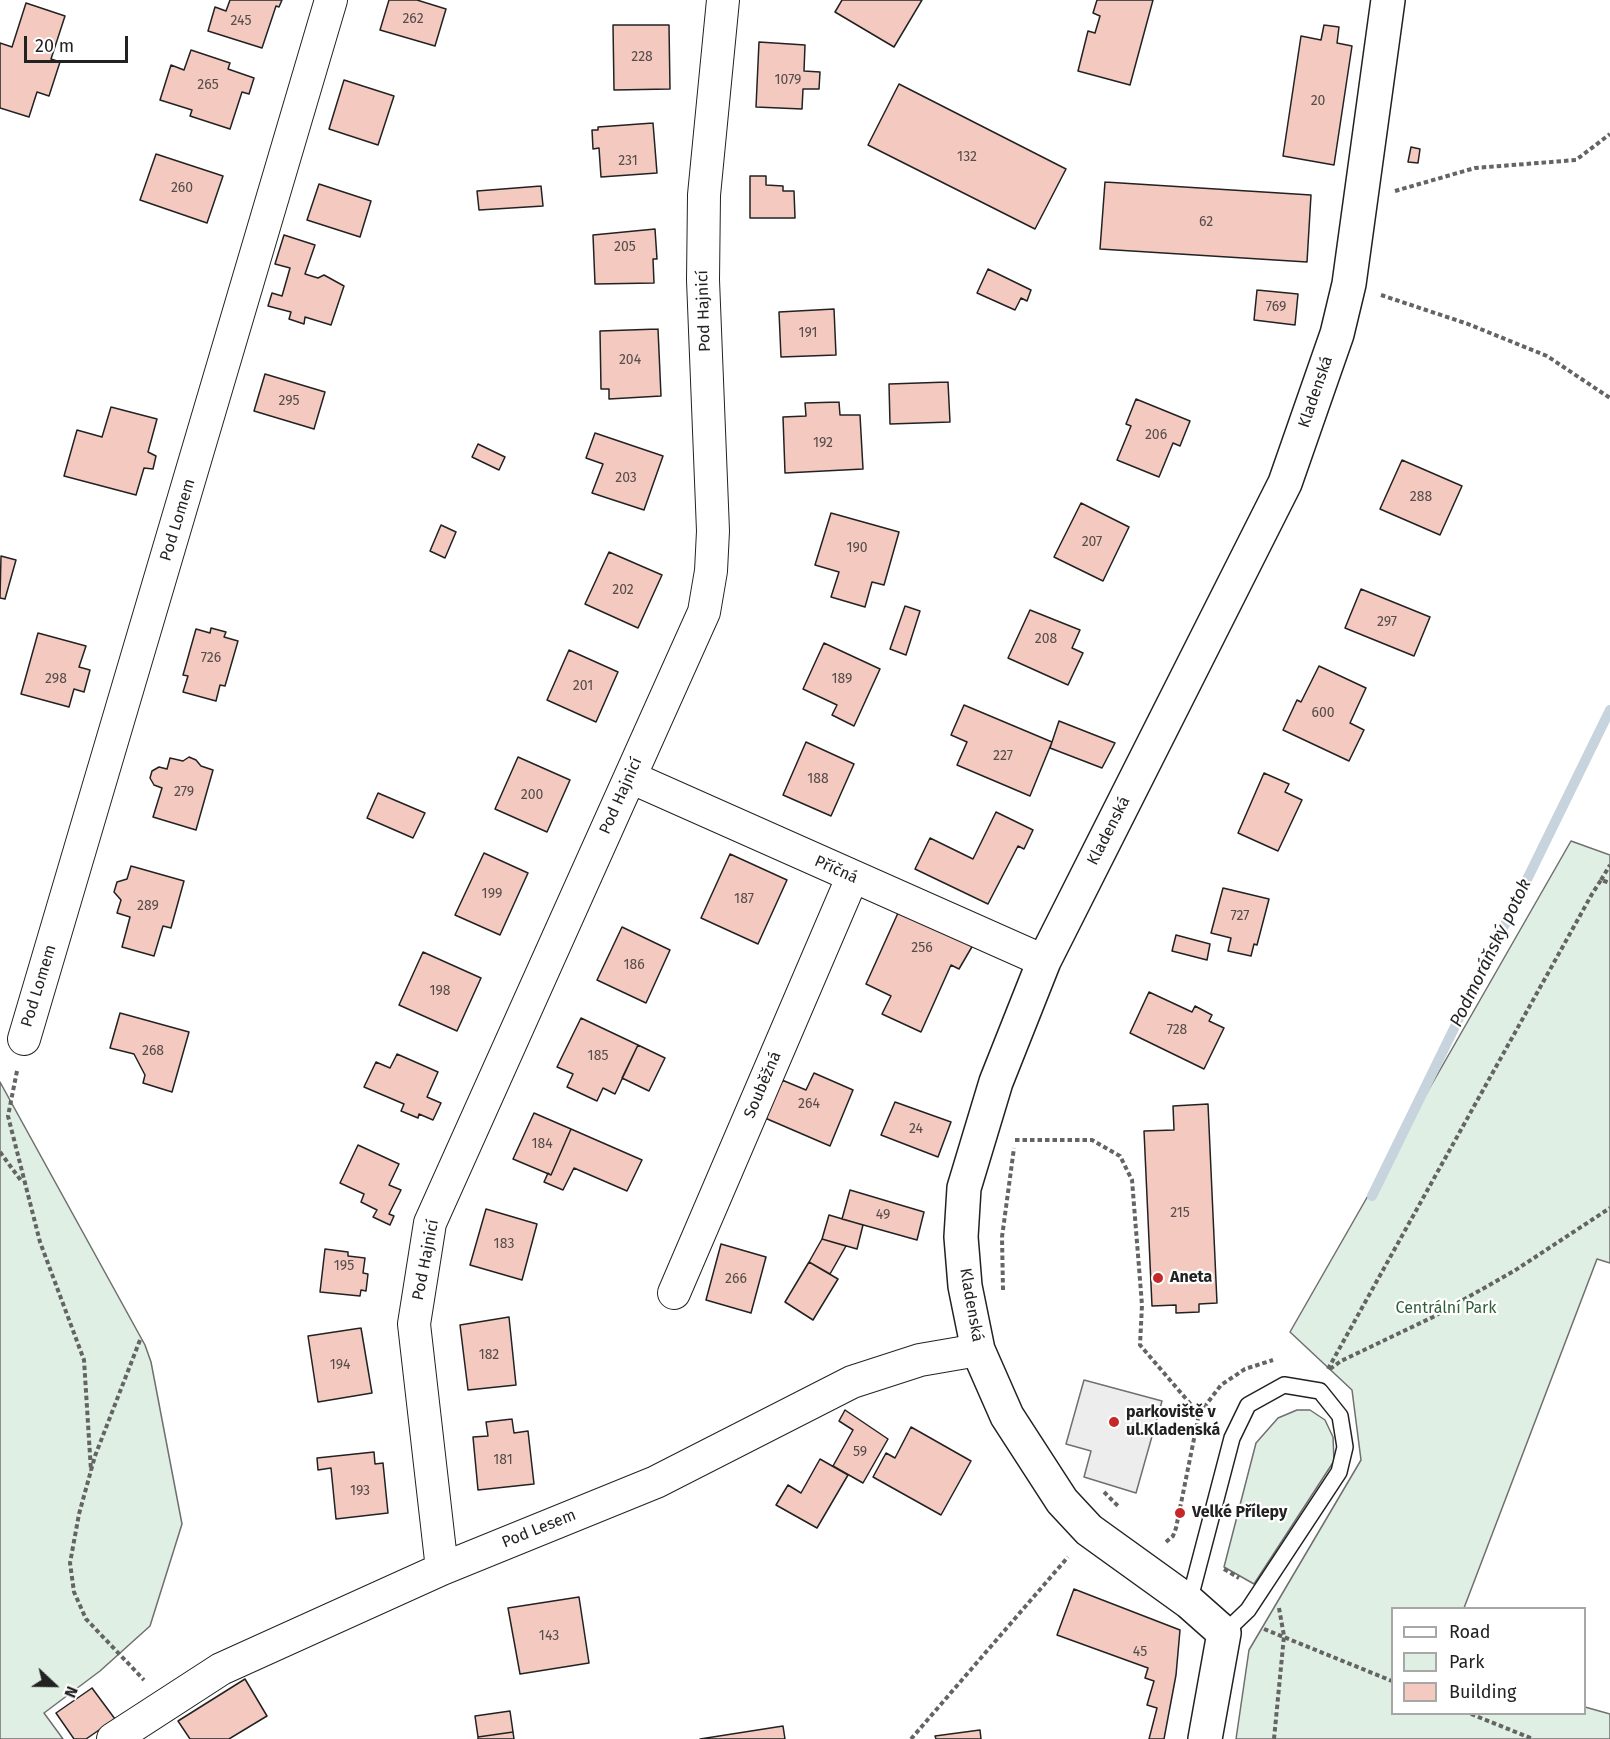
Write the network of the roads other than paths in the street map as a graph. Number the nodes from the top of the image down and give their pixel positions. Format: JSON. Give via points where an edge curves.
{"nodes":[{"id":1,"x":332,"y":0,"type":"edge"},
{"id":2,"x":723,"y":0,"type":"edge"},
{"id":3,"x":1388,"y":0,"type":"edge"},
{"id":4,"x":630,"y":777,"type":"junction"},
{"id":5,"x":852,"y":878,"type":"junction"},
{"id":6,"x":1044,"y":961,"type":"junction"},
{"id":7,"x":24,"y":1039,"type":"road end"},
{"id":8,"x":674,"y":1293,"type":"dead end"},
{"id":9,"x":978,"y":1350,"type":"junction"},
{"id":10,"x":442,"y":1569,"type":"junction"},
{"id":11,"x":1189,"y":1602,"type":"junction"},
{"id":12,"x":1224,"y":1633,"type":"junction"},
{"id":13,"x":113,"y":1739,"type":"edge"},
{"id":14,"x":1204,"y":1739,"type":"edge"}],
"edges":[{"from":1,"to":7,"type":"street","name":"Pod Lomem"},
{"from":2,"to":4,"type":"street","name":"Pod Hajnicí","via":[[704,216],[711,571],[704,612]]},
{"from":3,"to":6,"type":"street","name":"Kladenská","via":[[1349,284],[1337,334],[1285,483]]},
{"from":4,"to":5,"type":"street","name":"Příčná"},
{"from":4,"to":10,"type":"street","name":"Pod Hajnicí","via":[[430,1223],[414,1324]]},
{"from":5,"to":6,"type":"street","name":"Příčná"},
{"from":5,"to":8,"type":"street","name":"Souběžná"},
{"from":6,"to":9,"type":"street","name":"Kladenská","via":[[996,1082],[964,1188],[961,1237],[965,1286]]},
{"from":9,"to":10,"type":"street","name":"Pod Lesem","via":[[920,1360],[852,1382],[656,1482]]},
{"from":9,"to":11,"type":"street","name":"Kladenská","via":[[1007,1416],[1062,1501],[1089,1530]]},
{"from":10,"to":13,"type":"street","name":"Pod Lesem","via":[[220,1669]]},
{"from":11,"to":12,"type":"street","name":"Kladenská"},
{"from":11,"to":12,"type":"lane","via":[[1232,1438],[1248,1405],[1284,1385],[1320,1391],[1340,1416],[1345,1447],[1339,1472],[1248,1610]]},
{"from":12,"to":14,"type":"street"}]}
